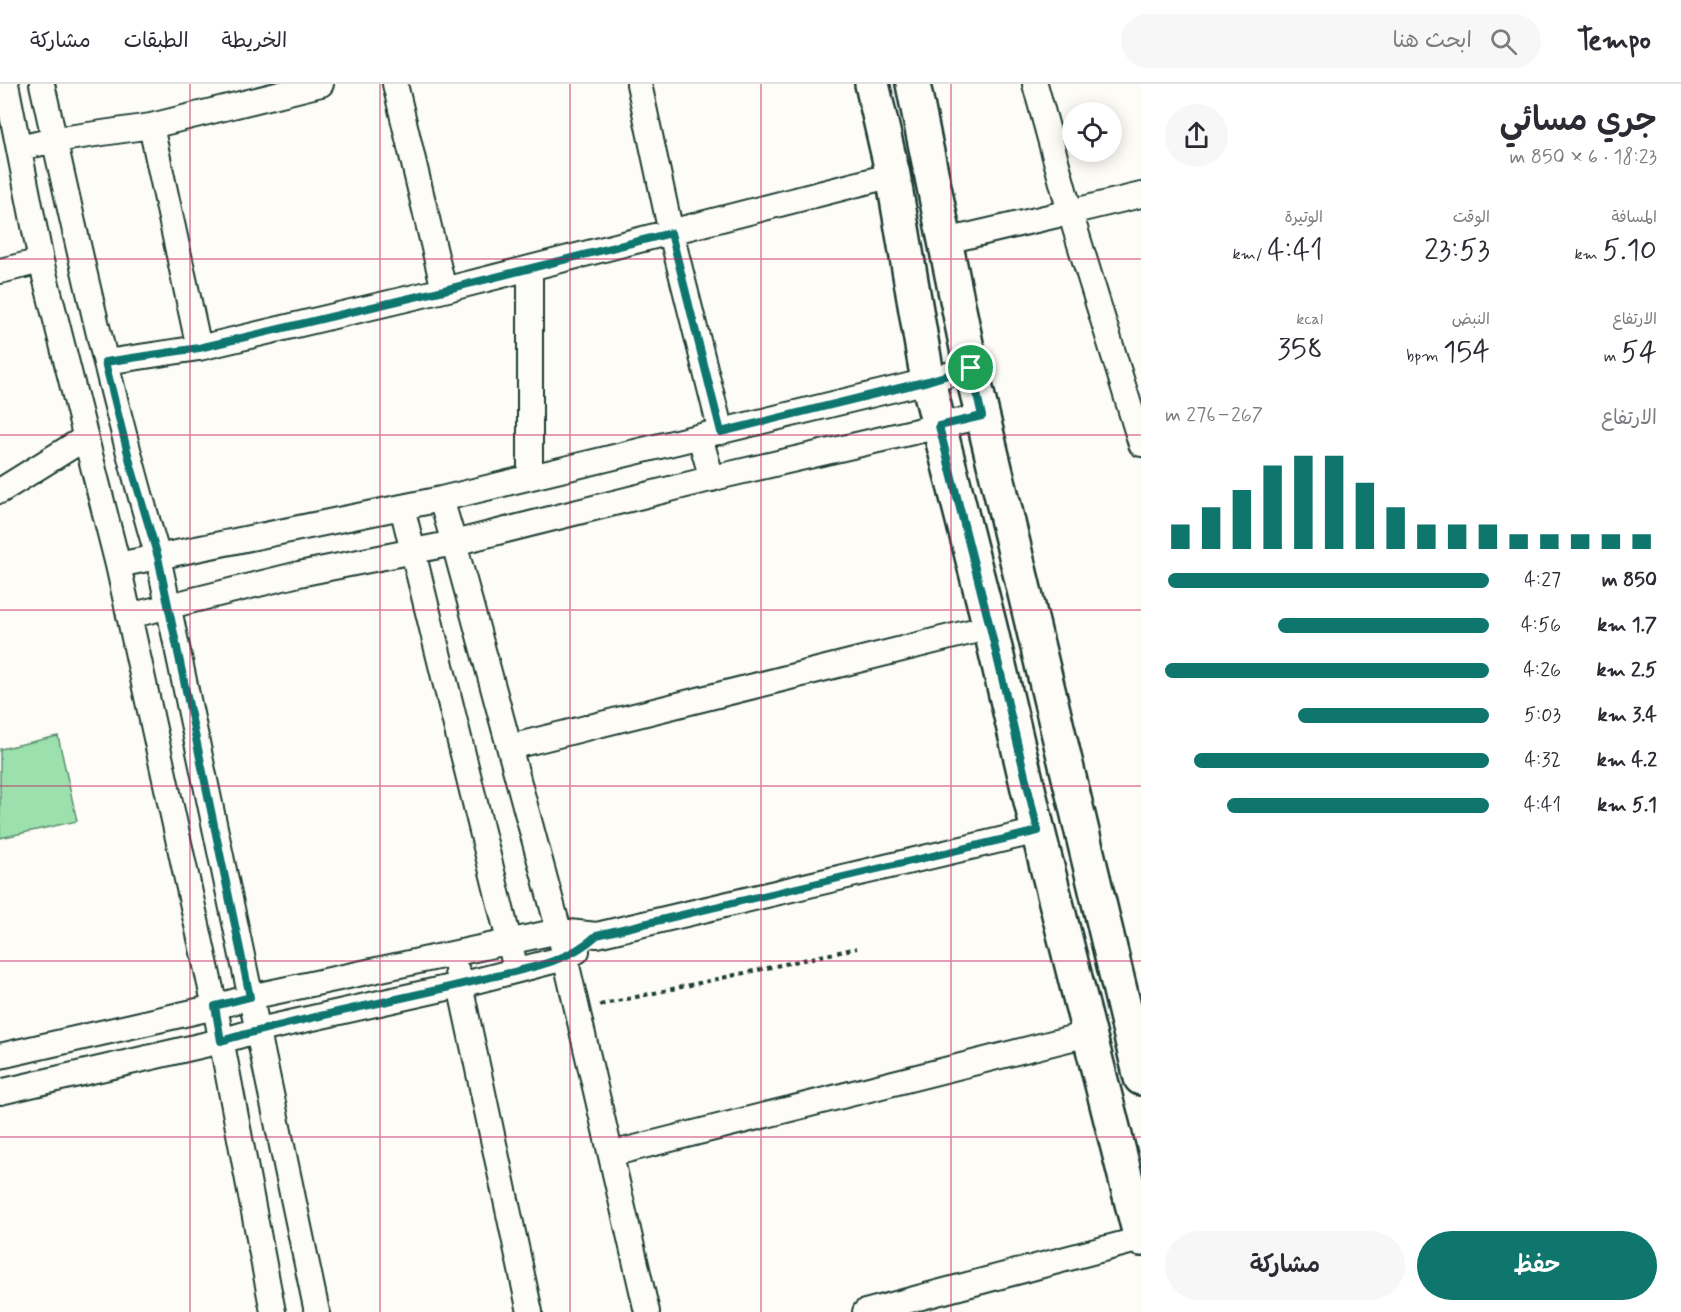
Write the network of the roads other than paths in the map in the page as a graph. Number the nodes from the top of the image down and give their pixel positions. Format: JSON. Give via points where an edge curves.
{"nodes":[{"id":1,"x":6,"y":84,"type":"edge"},
{"id":2,"x":42,"y":84,"type":"edge"},
{"id":3,"x":321,"y":84,"type":"edge"},
{"id":4,"x":395,"y":84,"type":"edge"},
{"id":5,"x":639,"y":84,"type":"edge"},
{"id":6,"x":872,"y":84,"type":"edge"},
{"id":7,"x":913,"y":84,"type":"edge"},
{"id":8,"x":1035,"y":84,"type":"edge"},
{"id":9,"x":151,"y":126,"type":"junction"},
{"id":10,"x":54,"y":140,"type":"junction"},
{"id":11,"x":20,"y":148,"type":"junction"},
{"id":12,"x":893,"y":175,"type":"junction"},
{"id":13,"x":1141,"y":195,"type":"edge"},
{"id":14,"x":1070,"y":212,"type":"junction"},
{"id":15,"x":671,"y":233,"type":"junction"},
{"id":16,"x":946,"y":241,"type":"junction"},
{"id":17,"x":41,"y":261,"type":"junction"},
{"id":18,"x":530,"y":268,"type":"junction"},
{"id":19,"x":0,"y":271,"type":"edge"},
{"id":20,"x":444,"y":290,"type":"junction"},
{"id":21,"x":199,"y":348,"type":"junction"},
{"id":22,"x":105,"y":362,"type":"junction"},
{"id":23,"x":971,"y":368,"type":"junction"},
{"id":24,"x":928,"y":381,"type":"junction"},
{"id":25,"x":1135,"y":408,"type":"edge"},
{"id":26,"x":982,"y":416,"type":"junction"},
{"id":27,"x":939,"y":426,"type":"junction"},
{"id":28,"x":710,"y":434,"type":"junction"},
{"id":29,"x":85,"y":438,"type":"junction"},
{"id":30,"x":1141,"y":444,"type":"edge"},
{"id":31,"x":530,"y":477,"type":"junction"},
{"id":32,"x":712,"y":479,"type":"junction"},
{"id":33,"x":0,"y":491,"type":"edge"},
{"id":34,"x":441,"y":499,"type":"junction"},
{"id":35,"x":402,"y":507,"type":"junction"},
{"id":36,"x":454,"y":543,"type":"junction"},
{"id":37,"x":414,"y":551,"type":"junction"},
{"id":38,"x":158,"y":557,"type":"junction"},
{"id":39,"x":118,"y":565,"type":"junction"},
{"id":40,"x":169,"y":606,"type":"junction"},
{"id":41,"x":129,"y":616,"type":"junction"},
{"id":42,"x":990,"y":627,"type":"junction"},
{"id":43,"x":510,"y":747,"type":"junction"},
{"id":44,"x":1038,"y":831,"type":"junction"},
{"id":45,"x":559,"y":931,"type":"junction"},
{"id":46,"x":597,"y":935,"type":"junction"},
{"id":47,"x":509,"y":941,"type":"junction"},
{"id":48,"x":454,"y":954,"type":"junction"},
{"id":49,"x":565,"y":958,"type":"junction"},
{"id":50,"x":516,"y":971,"type":"junction"},
{"id":51,"x":460,"y":985,"type":"junction"},
{"id":52,"x":250,"y":997,"type":"junction"},
{"id":53,"x":215,"y":1006,"type":"junction"},
{"id":54,"x":259,"y":1030,"type":"junction"},
{"id":55,"x":1088,"y":1034,"type":"junction"},
{"id":56,"x":221,"y":1041,"type":"junction"},
{"id":57,"x":0,"y":1056,"type":"edge"},
{"id":58,"x":1141,"y":1078,"type":"edge"},
{"id":59,"x":0,"y":1092,"type":"edge"},
{"id":60,"x":611,"y":1154,"type":"junction"},
{"id":61,"x":1141,"y":1239,"type":"edge"},
{"id":62,"x":273,"y":1312,"type":"edge"},
{"id":63,"x":317,"y":1312,"type":"edge"},
{"id":64,"x":530,"y":1312,"type":"edge"},
{"id":65,"x":647,"y":1312,"type":"edge"},
{"id":66,"x":865,"y":1312,"type":"edge"}],
"edges":[{"from":1,"to":11,"type":"street"},
{"from":2,"to":10,"type":"street"},
{"from":3,"to":9,"type":"street"},
{"from":4,"to":20,"type":"street"},
{"from":5,"to":15,"type":"street"},
{"from":6,"to":12,"type":"main road"},
{"from":7,"to":16,"type":"main road"},
{"from":8,"to":14,"type":"street"},
{"from":9,"to":10,"type":"street"},
{"from":9,"to":21,"type":"street"},
{"from":10,"to":11,"type":"street"},
{"from":10,"to":22,"type":"street"},
{"from":11,"to":17,"type":"street"},
{"from":12,"to":15,"type":"street"},
{"from":12,"to":24,"type":"main road"},
{"from":13,"to":14,"type":"street"},
{"from":14,"to":16,"type":"street"},
{"from":14,"to":25,"type":"street"},
{"from":15,"to":18,"type":"street"},
{"from":15,"to":28,"type":"street"},
{"from":16,"to":23,"type":"main road"},
{"from":17,"to":19,"type":"street"},
{"from":17,"to":29,"type":"street"},
{"from":18,"to":20,"type":"street"},
{"from":18,"to":31,"type":"street"},
{"from":20,"to":21,"type":"street"},
{"from":21,"to":22,"type":"street"},
{"from":22,"to":38,"type":"street"},
{"from":23,"to":24,"type":"street"},
{"from":23,"to":26,"type":"main road"},
{"from":24,"to":27,"type":"main road"},
{"from":24,"to":28,"type":"street"},
{"from":25,"to":30,"type":"street"},
{"from":26,"to":27,"type":"street"},
{"from":26,"to":58,"type":"main road"},
{"from":27,"to":32,"type":"street"},
{"from":27,"to":42,"type":"main road"},
{"from":28,"to":31,"type":"street"},
{"from":28,"to":32,"type":"street"},
{"from":29,"to":33,"type":"street"},
{"from":29,"to":39,"type":"street"},
{"from":31,"to":34,"type":"street"},
{"from":32,"to":36,"type":"street"},
{"from":34,"to":35,"type":"street"},
{"from":34,"to":36,"type":"street"},
{"from":35,"to":37,"type":"street"},
{"from":35,"to":38,"type":"street"},
{"from":36,"to":37,"type":"street"},
{"from":36,"to":43,"type":"street"},
{"from":37,"to":40,"type":"street"},
{"from":37,"to":47,"type":"street"},
{"from":38,"to":39,"type":"street"},
{"from":38,"to":40,"type":"street"},
{"from":39,"to":41,"type":"street"},
{"from":40,"to":41,"type":"street"},
{"from":40,"to":52,"type":"street"},
{"from":41,"to":53,"type":"street"},
{"from":42,"to":43,"type":"street"},
{"from":42,"to":44,"type":"main road"},
{"from":43,"to":45,"type":"street"},
{"from":44,"to":46,"type":"street"},
{"from":44,"to":55,"type":"main road"},
{"from":45,"to":46,"type":"street"},
{"from":45,"to":47,"type":"street"},
{"from":45,"to":49,"type":"street"},
{"from":46,"to":49,"type":"street"},
{"from":47,"to":48,"type":"street"},
{"from":47,"to":50,"type":"street"},
{"from":48,"to":51,"type":"street"},
{"from":48,"to":52,"type":"street"},
{"from":49,"to":50,"type":"street"},
{"from":49,"to":60,"type":"street"},
{"from":50,"to":51,"type":"street"},
{"from":51,"to":54,"type":"street"},
{"from":51,"to":64,"type":"street"},
{"from":52,"to":53,"type":"street"},
{"from":52,"to":54,"type":"street"},
{"from":53,"to":56,"type":"street"},
{"from":53,"to":57,"type":"street"},
{"from":54,"to":56,"type":"street"},
{"from":54,"to":63,"type":"street"},
{"from":55,"to":60,"type":"street"},
{"from":55,"to":61,"type":"main road"},
{"from":56,"to":59,"type":"street"},
{"from":56,"to":62,"type":"street"},
{"from":60,"to":65,"type":"street"},
{"from":61,"to":66,"type":"street"}]}
